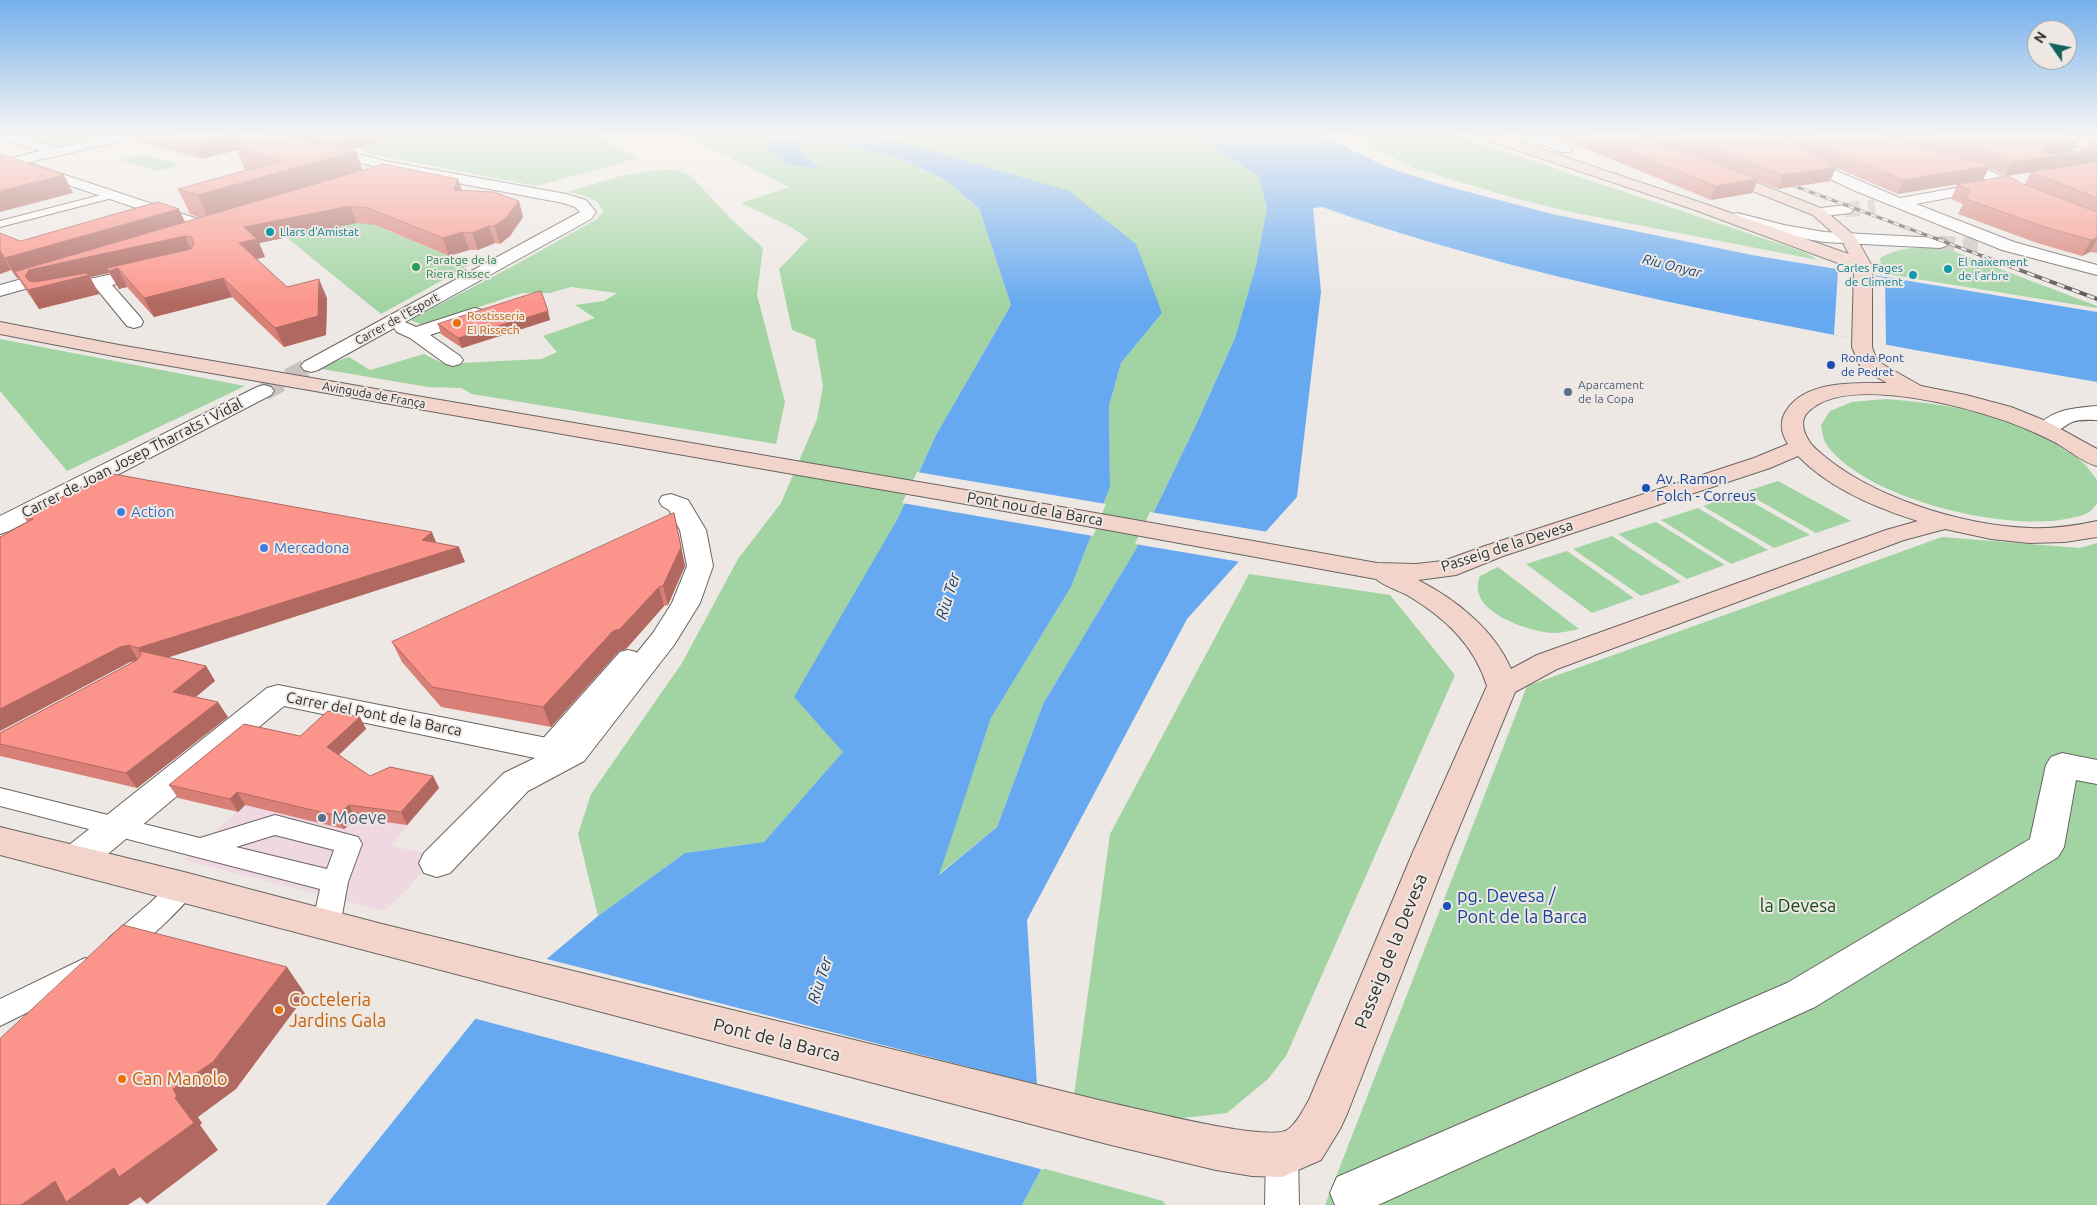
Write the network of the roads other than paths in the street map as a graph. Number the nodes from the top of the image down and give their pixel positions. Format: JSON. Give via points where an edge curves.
{"nodes":[{"id":1,"x":99,"y":191,"type":"edge"},
{"id":2,"x":528,"y":191,"type":"edge"},
{"id":3,"x":1653,"y":191,"type":"edge"},
{"id":4,"x":1766,"y":191,"type":"edge"},
{"id":5,"x":1869,"y":191,"type":"tunnel mouth"},
{"id":6,"x":1937,"y":191,"type":"edge"},
{"id":7,"x":2023,"y":191,"type":"edge"},
{"id":8,"x":112,"y":195,"type":"junction"},
{"id":9,"x":1901,"y":203,"type":"junction"},
{"id":10,"x":1690,"y":204,"type":"junction"},
{"id":11,"x":1875,"y":206,"type":"tunnel mouth"},
{"id":12,"x":1845,"y":210,"type":"tunnel mouth"},
{"id":13,"x":1818,"y":212,"type":"junction"},
{"id":14,"x":164,"y":213,"type":"junction"},
{"id":15,"x":144,"y":218,"type":"edge"},
{"id":16,"x":230,"y":222,"type":"edge"},
{"id":17,"x":0,"y":224,"type":"edge"},
{"id":18,"x":2097,"y":224,"type":"edge"},
{"id":19,"x":210,"y":228,"type":"junction"},
{"id":20,"x":186,"y":235,"type":"edge"},
{"id":21,"x":1849,"y":239,"type":"junction"},
{"id":22,"x":1982,"y":246,"type":"tunnel mouth"},
{"id":23,"x":2008,"y":246,"type":"junction"},
{"id":24,"x":165,"y":268,"type":"edge"},
{"id":25,"x":1863,"y":268,"type":"junction"},
{"id":26,"x":74,"y":269,"type":"edge"},
{"id":27,"x":2097,"y":270,"type":"edge"},
{"id":28,"x":101,"y":283,"type":"junction"},
{"id":29,"x":0,"y":292,"type":"edge"},
{"id":30,"x":492,"y":308,"type":"edge"},
{"id":31,"x":134,"y":322,"type":"dead end"},
{"id":32,"x":390,"y":324,"type":"junction"},
{"id":33,"x":0,"y":328,"type":"edge"},
{"id":34,"x":418,"y":334,"type":"junction"},
{"id":35,"x":1865,"y":356,"type":"junction"},
{"id":36,"x":453,"y":360,"type":"dead end"},
{"id":37,"x":311,"y":366,"type":"tunnel mouth"},
{"id":38,"x":1846,"y":390,"type":"junction"},
{"id":39,"x":264,"y":391,"type":"tunnel mouth"},
{"id":40,"x":1920,"y":393,"type":"junction"},
{"id":41,"x":2097,"y":413,"type":"edge"},
{"id":42,"x":2047,"y":429,"type":"junction"},
{"id":43,"x":1802,"y":446,"type":"junction"},
{"id":44,"x":2097,"y":459,"type":"edge"},
{"id":45,"x":749,"y":460,"type":"joint"},
{"id":46,"x":671,"y":502,"type":"dead end"},
{"id":47,"x":1946,"y":521,"type":"junction"},
{"id":48,"x":0,"y":526,"type":"edge"},
{"id":49,"x":2097,"y":529,"type":"edge"},
{"id":50,"x":1376,"y":571,"type":"junction"},
{"id":51,"x":628,"y":657,"type":"dead end"},
{"id":52,"x":1502,"y":686,"type":"junction"},
{"id":53,"x":550,"y":756,"type":"junction"},
{"id":54,"x":2097,"y":772,"type":"edge"},
{"id":55,"x":0,"y":797,"type":"edge"},
{"id":56,"x":117,"y":827,"type":"junction"},
{"id":57,"x":0,"y":841,"type":"edge"},
{"id":58,"x":199,"y":848,"type":"junction"},
{"id":59,"x":77,"y":860,"type":"junction"},
{"id":60,"x":437,"y":863,"type":"dead end"},
{"id":61,"x":335,"y":882,"type":"junction"},
{"id":62,"x":184,"y":887,"type":"junction"},
{"id":63,"x":326,"y":926,"type":"junction"},
{"id":64,"x":0,"y":1013,"type":"edge"},
{"id":65,"x":1282,"y":1155,"type":"junction"},
{"id":66,"x":1353,"y":1193,"type":"dead end"},
{"id":67,"x":1282,"y":1205,"type":"edge"}],
"edges":[{"from":1,"to":8,"type":"street"},
{"from":2,"to":32,"type":"street","name":"Carrer de l'Esport","via":[[563,198],[583,205],[588,212]]},
{"from":3,"to":10,"type":"main road"},
{"from":4,"to":13,"type":"main road"},
{"from":5,"to":9,"type":"street"},
{"from":6,"to":9,"type":"street"},
{"from":7,"to":18,"type":"street"},
{"from":8,"to":14,"type":"street"},
{"from":8,"to":17,"type":"lane"},
{"from":9,"to":11,"type":"street"},
{"from":9,"to":23,"type":"street"},
{"from":10,"to":21,"type":"street","via":[[1783,230]]},
{"from":10,"to":25,"type":"main road","via":[[1838,256]]},
{"from":12,"to":13,"type":"street"},
{"from":13,"to":21,"type":"main road"},
{"from":14,"to":15,"type":"lane"},
{"from":14,"to":19,"type":"street"},
{"from":16,"to":19,"type":"street"},
{"from":19,"to":20,"type":"street"},
{"from":21,"to":25,"type":"main road"},
{"from":21,"to":25,"type":"street","via":[[1940,243],[1899,244],[1871,255]]},
{"from":22,"to":23,"type":"street"},
{"from":23,"to":27,"type":"street"},
{"from":24,"to":28,"type":"street"},
{"from":25,"to":35,"type":"main road"},
{"from":26,"to":29,"type":"street"},
{"from":28,"to":29,"type":"street","via":[[27,297]]},
{"from":28,"to":31,"type":"street"},
{"from":30,"to":34,"type":"street","via":[[430,327]]},
{"from":32,"to":34,"type":"street"},
{"from":32,"to":37,"type":"street","name":"Carrer de l'Esport"},
{"from":33,"to":45,"type":"main road","name":"Avinguda de França"},
{"from":34,"to":36,"type":"street"},
{"from":35,"to":38,"type":"main road"},
{"from":35,"to":40,"type":"main road"},
{"from":38,"to":40,"type":"main road","via":[[1886,389]]},
{"from":38,"to":43,"type":"main road","via":[[1812,398],[1797,410],[1793,428]]},
{"from":39,"to":48,"type":"street","name":"Carrer de Joan Josep Tharrats i Vidal"},
{"from":40,"to":42,"type":"main road","via":[[1983,406]]},
{"from":41,"to":42,"type":"street","via":[[2068,415]]},
{"from":42,"to":44,"type":"main road"},
{"from":43,"to":47,"type":"main road","via":[[1822,466],[1854,486],[1895,505]]},
{"from":43,"to":50,"type":"main road","name":"Passeig de la Devesa","via":[[1762,463],[1494,550],[1447,569]]},
{"from":45,"to":50,"type":"main road","name":"Pont nou de la Barca"},
{"from":46,"to":53,"type":"street","via":[[679,505],[693,530],[700,566],[686,603],[664,639],[573,753]]},
{"from":47,"to":49,"type":"main road","via":[[1992,531],[2040,535]]},
{"from":47,"to":52,"type":"main road","via":[[1895,535],[1547,662]]},
{"from":50,"to":52,"type":"main road","via":[[1410,585],[1436,601],[1474,635],[1492,659]]},
{"from":51,"to":53,"type":"lane"},
{"from":52,"to":65,"type":"main road","name":"Passeig de la Devesa","via":[[1325,1114],[1305,1144]]},
{"from":53,"to":56,"type":"street","name":"Carrer del Pont de la Barca","via":[[278,695]]},
{"from":53,"to":60,"type":"street","via":[[516,782]]},
{"from":54,"to":66,"type":"street","via":[[2062,764],[2046,847],[1801,995]]},
{"from":55,"to":56,"type":"lane"},
{"from":56,"to":58,"type":"lane"},
{"from":56,"to":59,"type":"street","name":"Carrer del Pont de la Barca"},
{"from":57,"to":59,"type":"main road"},
{"from":58,"to":61,"type":"lane"},
{"from":58,"to":61,"type":"lane","via":[[275,825],[349,844]]},
{"from":59,"to":62,"type":"main road"},
{"from":61,"to":63,"type":"lane"},
{"from":62,"to":63,"type":"main road"},
{"from":62,"to":64,"type":"lane","via":[[99,963]]},
{"from":63,"to":65,"type":"main road","name":"Pont de la Barca","via":[[1171,1139],[1252,1154]]},
{"from":65,"to":67,"type":"lane"}]}
